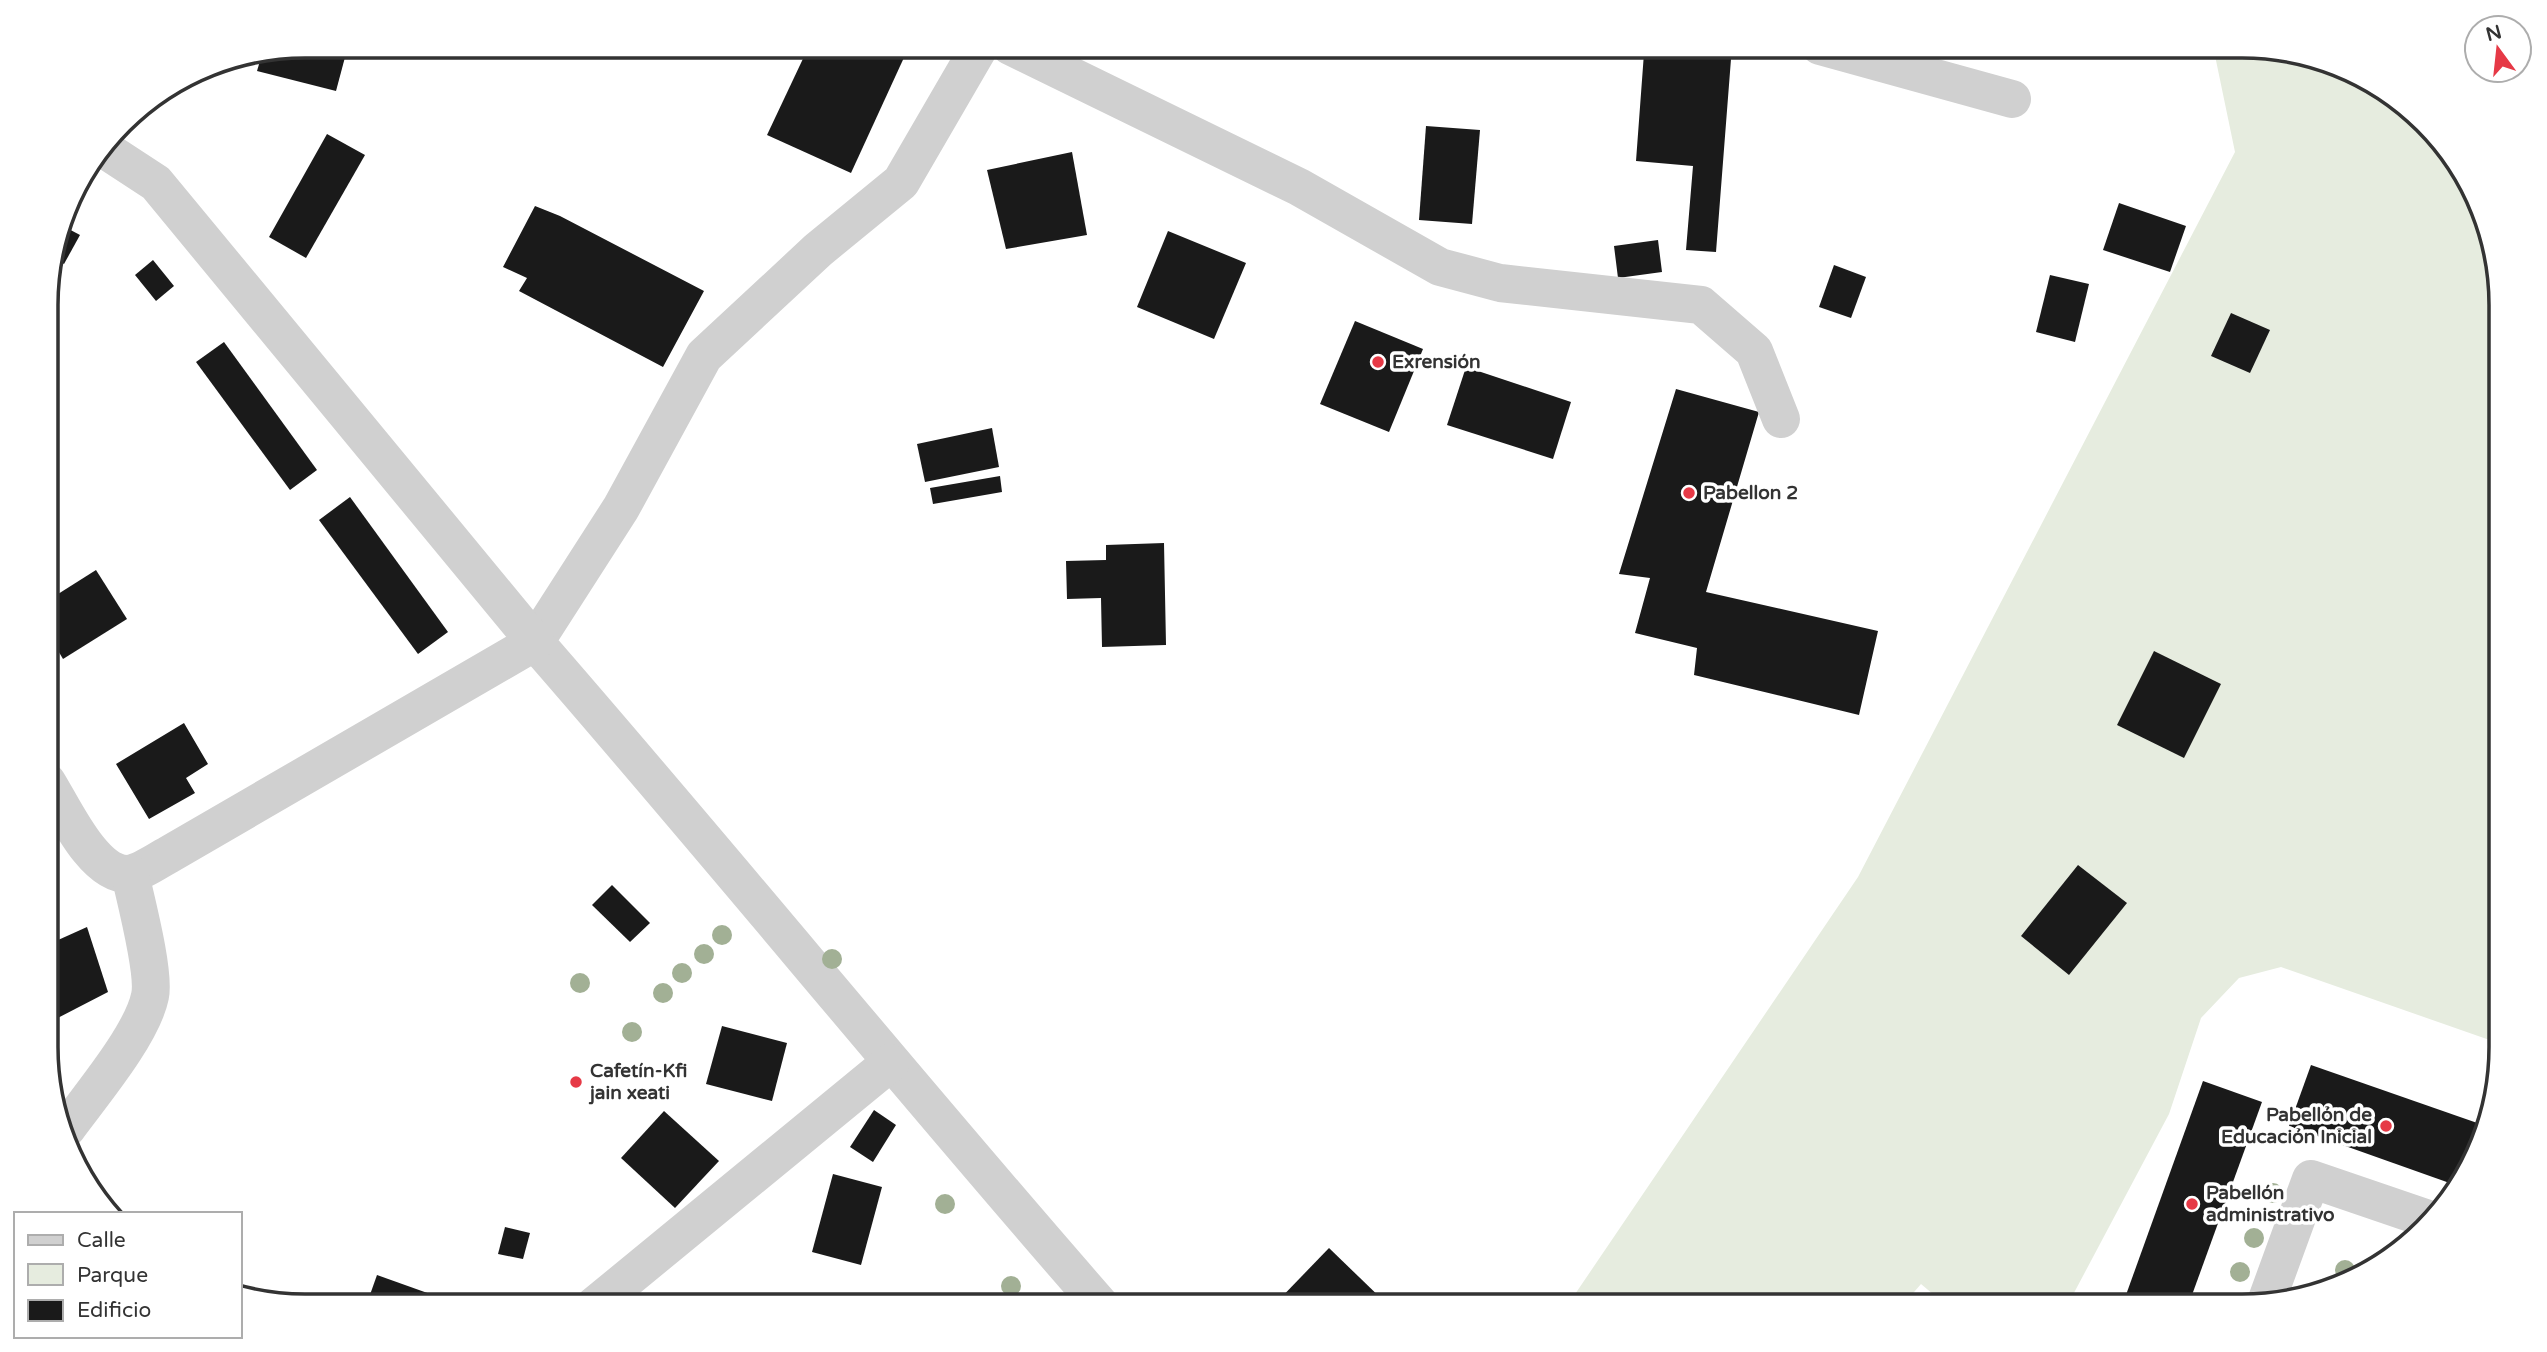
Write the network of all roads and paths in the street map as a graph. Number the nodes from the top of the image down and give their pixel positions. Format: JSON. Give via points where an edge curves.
{"nodes":[{"id":1,"x":973,"y":58,"type":"edge"},
{"id":2,"x":1035,"y":58,"type":"edge"},
{"id":3,"x":1863,"y":58,"type":"edge"},
{"id":4,"x":2012,"y":99,"type":"dead end"},
{"id":5,"x":110,"y":153,"type":"edge"},
{"id":6,"x":1781,"y":419,"type":"dead end"},
{"id":7,"x":535,"y":642,"type":"junction"},
{"id":8,"x":58,"y":800,"type":"edge"},
{"id":9,"x":130,"y":874,"type":"junction"},
{"id":10,"x":890,"y":1063,"type":"junction"},
{"id":11,"x":70,"y":1124,"type":"edge"},
{"id":12,"x":2422,"y":1217,"type":"edge"},
{"id":13,"x":2270,"y":1293,"type":"edge"},
{"id":14,"x":609,"y":1294,"type":"edge"},
{"id":15,"x":1091,"y":1294,"type":"edge"}],
"edges":[{"from":1,"to":7,"type":"lane","via":[[901,182],[818,250],[704,356],[621,508]]},
{"from":2,"to":6,"type":"lane","via":[[1299,187],[1440,267],[1500,283],[1701,305],[1754,351]]},
{"from":3,"to":4,"type":"lane"},
{"from":5,"to":7,"type":"lane","via":[[156,183]]},
{"from":7,"to":9,"type":"lane"},
{"from":7,"to":10,"type":"lane","via":[[674,801]]},
{"from":8,"to":9,"type":"lane","via":[[92,855],[109,871]]},
{"from":9,"to":11,"type":"lane","via":[[151,995],[136,1030]]},
{"from":10,"to":14,"type":"lane"},
{"from":10,"to":15,"type":"lane"},
{"from":12,"to":13,"type":"lane","via":[[2311,1179]]}]}
